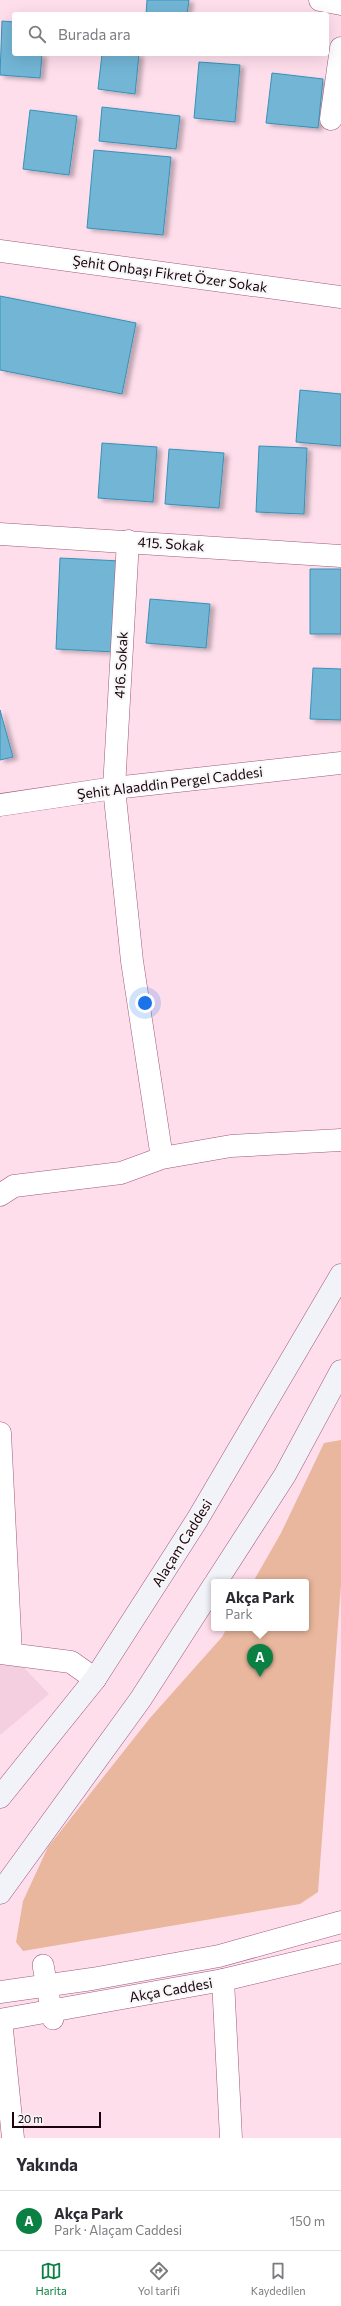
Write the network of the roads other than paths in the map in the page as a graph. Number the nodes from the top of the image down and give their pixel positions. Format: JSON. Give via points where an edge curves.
{"nodes":[{"id":1,"x":320,"y":0,"type":"edge"},
{"id":2,"x":341,"y":4,"type":"edge"},
{"id":3,"x":341,"y":48,"type":"edge"},
{"id":4,"x":331,"y":119,"type":"dead end"},
{"id":5,"x":0,"y":251,"type":"edge"},
{"id":6,"x":341,"y":297,"type":"edge"},
{"id":7,"x":0,"y":534,"type":"edge"},
{"id":8,"x":128,"y":541,"type":"junction"},
{"id":9,"x":341,"y":556,"type":"edge"},
{"id":10,"x":341,"y":763,"type":"edge"},
{"id":11,"x":114,"y":788,"type":"junction"},
{"id":12,"x":0,"y":805,"type":"edge"},
{"id":13,"x":341,"y":1140,"type":"edge"},
{"id":14,"x":162,"y":1158,"type":"junction"},
{"id":15,"x":0,"y":1195,"type":"edge"},
{"id":16,"x":341,"y":1275,"type":"edge"},
{"id":17,"x":341,"y":1371,"type":"edge"},
{"id":18,"x":0,"y":1433,"type":"edge"},
{"id":19,"x":218,"y":1579,"type":"edge"},
{"id":20,"x":211,"y":1590,"type":"edge"},
{"id":21,"x":5,"y":1653,"type":"edge"},
{"id":22,"x":95,"y":1679,"type":"junction"},
{"id":23,"x":0,"y":1796,"type":"edge"},
{"id":24,"x":0,"y":1892,"type":"edge"},
{"id":25,"x":341,"y":1922,"type":"edge"},
{"id":26,"x":341,"y":1952,"type":"edge"},
{"id":27,"x":45,"y":1975,"type":"junction"},
{"id":28,"x":223,"y":1980,"type":"junction"},
{"id":29,"x":0,"y":1992,"type":"edge"},
{"id":30,"x":53,"y":2015,"type":"junction"},
{"id":31,"x":0,"y":2020,"type":"edge"},
{"id":32,"x":13,"y":2138,"type":"edge"},
{"id":33,"x":231,"y":2138,"type":"edge"}],
"edges":[{"from":1,"to":2,"type":"street"},
{"from":3,"to":4,"type":"street"},
{"from":5,"to":6,"type":"street","name":"Şehit Onbaşı Fikret Özer Sokak"},
{"from":7,"to":8,"type":"street","name":"415. Sokak"},
{"from":8,"to":9,"type":"street","name":"415. Sokak"},
{"from":8,"to":11,"type":"street","name":"416. Sokak"},
{"from":10,"to":11,"type":"street","name":"Şehit Alaaddin Pergel Caddesi"},
{"from":11,"to":12,"type":"street","name":"Şehit Alaaddin Pergel Caddesi"},
{"from":11,"to":14,"type":"street","name":"416. Sokak","via":[[132,961]]},
{"from":13,"to":14,"type":"street","via":[[231,1146]]},
{"from":14,"to":15,"type":"street","via":[[121,1173],[14,1186]]},
{"from":16,"to":22,"type":"main road","name":"Alaçam Caddesi","via":[[197,1520]]},
{"from":17,"to":19,"type":"main road","via":[[285,1475]]},
{"from":18,"to":21,"type":"street"},
{"from":20,"to":24,"type":"main road","via":[[140,1700]]},
{"from":21,"to":22,"type":"street","via":[[71,1662]]},
{"from":22,"to":23,"type":"main road","name":"Alaçam Caddesi"},
{"from":25,"to":27,"type":"street","name":"Akça Caddesi","via":[[219,1956]]},
{"from":26,"to":28,"type":"street","name":"Akça Caddesi"},
{"from":27,"to":29,"type":"street","name":"Akça Caddesi"},
{"from":27,"to":30,"type":"street"},
{"from":28,"to":30,"type":"street","name":"Akça Caddesi"},
{"from":28,"to":33,"type":"street"},
{"from":30,"to":31,"type":"street","name":"Akça Caddesi"},
{"from":31,"to":32,"type":"street"}]}
